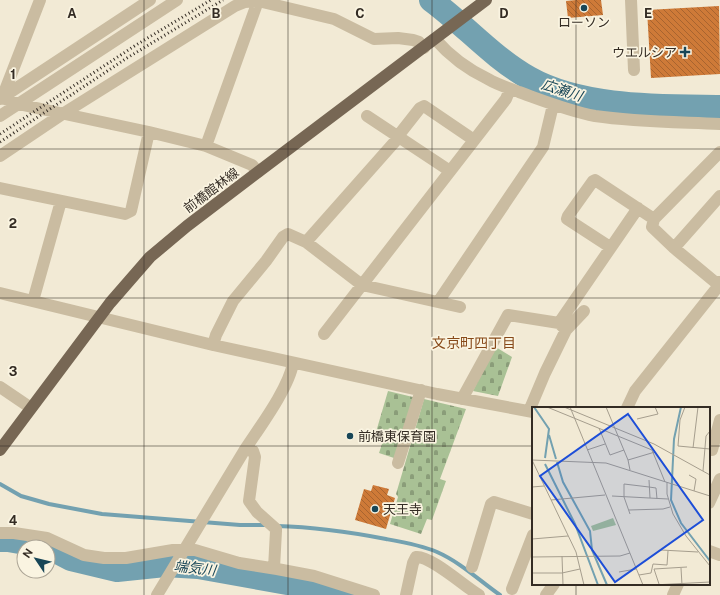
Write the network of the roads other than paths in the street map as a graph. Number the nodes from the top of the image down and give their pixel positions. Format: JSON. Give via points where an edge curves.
{"nodes":[{"id":1,"x":40,"y":0,"type":"edge"},
{"id":2,"x":150,"y":0,"type":"edge"},
{"id":3,"x":177,"y":0,"type":"edge"},
{"id":4,"x":486,"y":0,"type":"edge"},
{"id":5,"x":631,"y":0,"type":"edge"},
{"id":6,"x":258,"y":1,"type":"junction"},
{"id":7,"x":232,"y":3,"type":"edge"},
{"id":8,"x":434,"y":39,"type":"junction"},
{"id":9,"x":424,"y":48,"type":"junction"},
{"id":10,"x":634,"y":70,"type":"dead end"},
{"id":11,"x":510,"y":89,"type":"junction"},
{"id":12,"x":1,"y":98,"type":"edge"},
{"id":13,"x":18,"y":104,"type":"junction"},
{"id":14,"x":553,"y":105,"type":"junction"},
{"id":15,"x":64,"y":113,"type":"junction"},
{"id":16,"x":0,"y":116,"type":"edge"},
{"id":17,"x":368,"y":116,"type":"dead end"},
{"id":18,"x":720,"y":124,"type":"edge"},
{"id":19,"x":148,"y":132,"type":"junction"},
{"id":20,"x":398,"y":137,"type":"junction"},
{"id":21,"x":474,"y":140,"type":"junction"},
{"id":22,"x":206,"y":146,"type":"junction"},
{"id":23,"x":720,"y":152,"type":"edge"},
{"id":24,"x":0,"y":156,"type":"edge"},
{"id":25,"x":450,"y":171,"type":"junction"},
{"id":26,"x":258,"y":172,"type":"junction"},
{"id":27,"x":0,"y":188,"type":"edge"},
{"id":28,"x":720,"y":196,"type":"edge"},
{"id":29,"x":61,"y":201,"type":"junction"},
{"id":30,"x":638,"y":208,"type":"junction"},
{"id":31,"x":654,"y":219,"type":"junction"},
{"id":32,"x":306,"y":242,"type":"junction"},
{"id":33,"x":610,"y":247,"type":"junction"},
{"id":34,"x":674,"y":248,"type":"junction"},
{"id":35,"x":720,"y":283,"type":"edge"},
{"id":36,"x":362,"y":285,"type":"junction"},
{"id":37,"x":0,"y":293,"type":"edge"},
{"id":38,"x":33,"y":301,"type":"junction"},
{"id":39,"x":438,"y":302,"type":"junction"},
{"id":40,"x":460,"y":307,"type":"dead end"},
{"id":41,"x":584,"y":311,"type":"dead end"},
{"id":42,"x":100,"y":317,"type":"junction"},
{"id":43,"x":563,"y":327,"type":"junction"},
{"id":44,"x":324,"y":334,"type":"dead end"},
{"id":45,"x":213,"y":345,"type":"junction"},
{"id":46,"x":293,"y":363,"type":"junction"},
{"id":47,"x":0,"y":387,"type":"edge"},
{"id":48,"x":421,"y":390,"type":"junction"},
{"id":49,"x":462,"y":398,"type":"junction"},
{"id":50,"x":533,"y":407,"type":"edge"},
{"id":51,"x":627,"y":407,"type":"edge"},
{"id":52,"x":31,"y":408,"type":"junction"},
{"id":53,"x":531,"y":412,"type":"edge"},
{"id":54,"x":720,"y":420,"type":"edge"},
{"id":55,"x":247,"y":447,"type":"junction"},
{"id":56,"x":0,"y":450,"type":"edge"},
{"id":57,"x":714,"y":450,"type":"edge"},
{"id":58,"x":398,"y":464,"type":"dead end"},
{"id":59,"x":720,"y":479,"type":"edge"},
{"id":60,"x":710,"y":501,"type":"edge"},
{"id":61,"x":532,"y":514,"type":"edge"},
{"id":62,"x":0,"y":533,"type":"edge"},
{"id":63,"x":532,"y":538,"type":"edge"},
{"id":64,"x":186,"y":549,"type":"junction"},
{"id":65,"x":710,"y":551,"type":"edge"},
{"id":66,"x":720,"y":556,"type":"edge"},
{"id":67,"x":472,"y":567,"type":"dead end"},
{"id":68,"x":274,"y":568,"type":"junction"},
{"id":69,"x":553,"y":585,"type":"edge"},
{"id":70,"x":678,"y":585,"type":"edge"},
{"id":71,"x":512,"y":589,"type":"dead end"},
{"id":72,"x":157,"y":595,"type":"edge"},
{"id":73,"x":374,"y":595,"type":"edge"},
{"id":74,"x":406,"y":595,"type":"edge"},
{"id":75,"x":479,"y":595,"type":"edge"},
{"id":76,"x":546,"y":595,"type":"edge"},
{"id":77,"x":673,"y":595,"type":"edge"}],
"edges":[{"from":1,"to":12,"type":"street"},
{"from":2,"to":12,"type":"street"},
{"from":3,"to":13,"type":"street"},
{"from":4,"to":8,"type":"main road","name":"前橋館林線"},
{"from":5,"to":10,"type":"street"},
{"from":6,"to":7,"type":"street"},
{"from":6,"to":9,"type":"street","via":[[334,19],[374,39],[412,40],[419,42]]},
{"from":6,"to":22,"type":"street"},
{"from":7,"to":15,"type":"street"},
{"from":8,"to":9,"type":"main road","name":"前橋館林線"},
{"from":8,"to":11,"type":"street","via":[[474,72]]},
{"from":9,"to":26,"type":"main road","name":"前橋館林線"},
{"from":11,"to":14,"type":"street"},
{"from":11,"to":21,"type":"street","via":[[506,99]]},
{"from":12,"to":13,"type":"street"},
{"from":13,"to":15,"type":"street"},
{"from":13,"to":16,"type":"street"},
{"from":14,"to":18,"type":"street","via":[[612,118]]},
{"from":14,"to":39,"type":"street","via":[[543,147]]},
{"from":15,"to":19,"type":"street"},
{"from":15,"to":24,"type":"street"},
{"from":17,"to":20,"type":"street"},
{"from":19,"to":22,"type":"street"},
{"from":19,"to":29,"type":"street","via":[[131,211],[125,214]]},
{"from":20,"to":21,"type":"street","via":[[424,106]]},
{"from":20,"to":25,"type":"street"},
{"from":20,"to":32,"type":"street"},
{"from":21,"to":25,"type":"street"},
{"from":22,"to":26,"type":"street","via":[[252,165]]},
{"from":23,"to":31,"type":"street"},
{"from":25,"to":36,"type":"street"},
{"from":26,"to":42,"type":"main road","name":"前橋館林線","via":[[150,257]]},
{"from":27,"to":29,"type":"street"},
{"from":28,"to":34,"type":"street"},
{"from":29,"to":38,"type":"street"},
{"from":30,"to":31,"type":"street"},
{"from":30,"to":33,"type":"street"},
{"from":30,"to":33,"type":"street","via":[[593,181],[567,219]]},
{"from":31,"to":34,"type":"street","via":[[652,227]]},
{"from":32,"to":36,"type":"street"},
{"from":32,"to":45,"type":"street","via":[[288,234],[283,237],[233,301]]},
{"from":33,"to":43,"type":"street"},
{"from":34,"to":35,"type":"street","via":[[715,282]]},
{"from":35,"to":51,"type":"street","via":[[635,391]]},
{"from":36,"to":39,"type":"street"},
{"from":36,"to":44,"type":"street"},
{"from":37,"to":38,"type":"street"},
{"from":38,"to":42,"type":"street"},
{"from":39,"to":40,"type":"street"},
{"from":41,"to":43,"type":"street"},
{"from":42,"to":45,"type":"street"},
{"from":42,"to":52,"type":"main road","name":"前橋館林線"},
{"from":43,"to":49,"type":"street","via":[[508,315]]},
{"from":43,"to":50,"type":"street"},
{"from":45,"to":46,"type":"street"},
{"from":46,"to":48,"type":"street"},
{"from":46,"to":55,"type":"street","via":[[283,390]]},
{"from":47,"to":52,"type":"street"},
{"from":48,"to":49,"type":"street"},
{"from":48,"to":58,"type":"street"},
{"from":49,"to":53,"type":"street"},
{"from":52,"to":56,"type":"main road","name":"前橋館林線"},
{"from":54,"to":57,"type":"street"},
{"from":55,"to":64,"type":"street"},
{"from":55,"to":68,"type":"street","via":[[253,451],[255,457],[249,501],[276,529]]},
{"from":59,"to":60,"type":"street"},
{"from":61,"to":67,"type":"street","via":[[494,502],[491,504]]},
{"from":62,"to":64,"type":"street","via":[[47,538],[84,555],[104,558],[126,558]]},
{"from":63,"to":71,"type":"street"},
{"from":64,"to":68,"type":"street","via":[[239,563]]},
{"from":64,"to":72,"type":"street"},
{"from":65,"to":66,"type":"street"},
{"from":68,"to":73,"type":"street","via":[[314,576]]},
{"from":69,"to":76,"type":"street"},
{"from":70,"to":77,"type":"street"},
{"from":74,"to":75,"type":"street","via":[[413,563],[419,557],[432,562]]}]}
